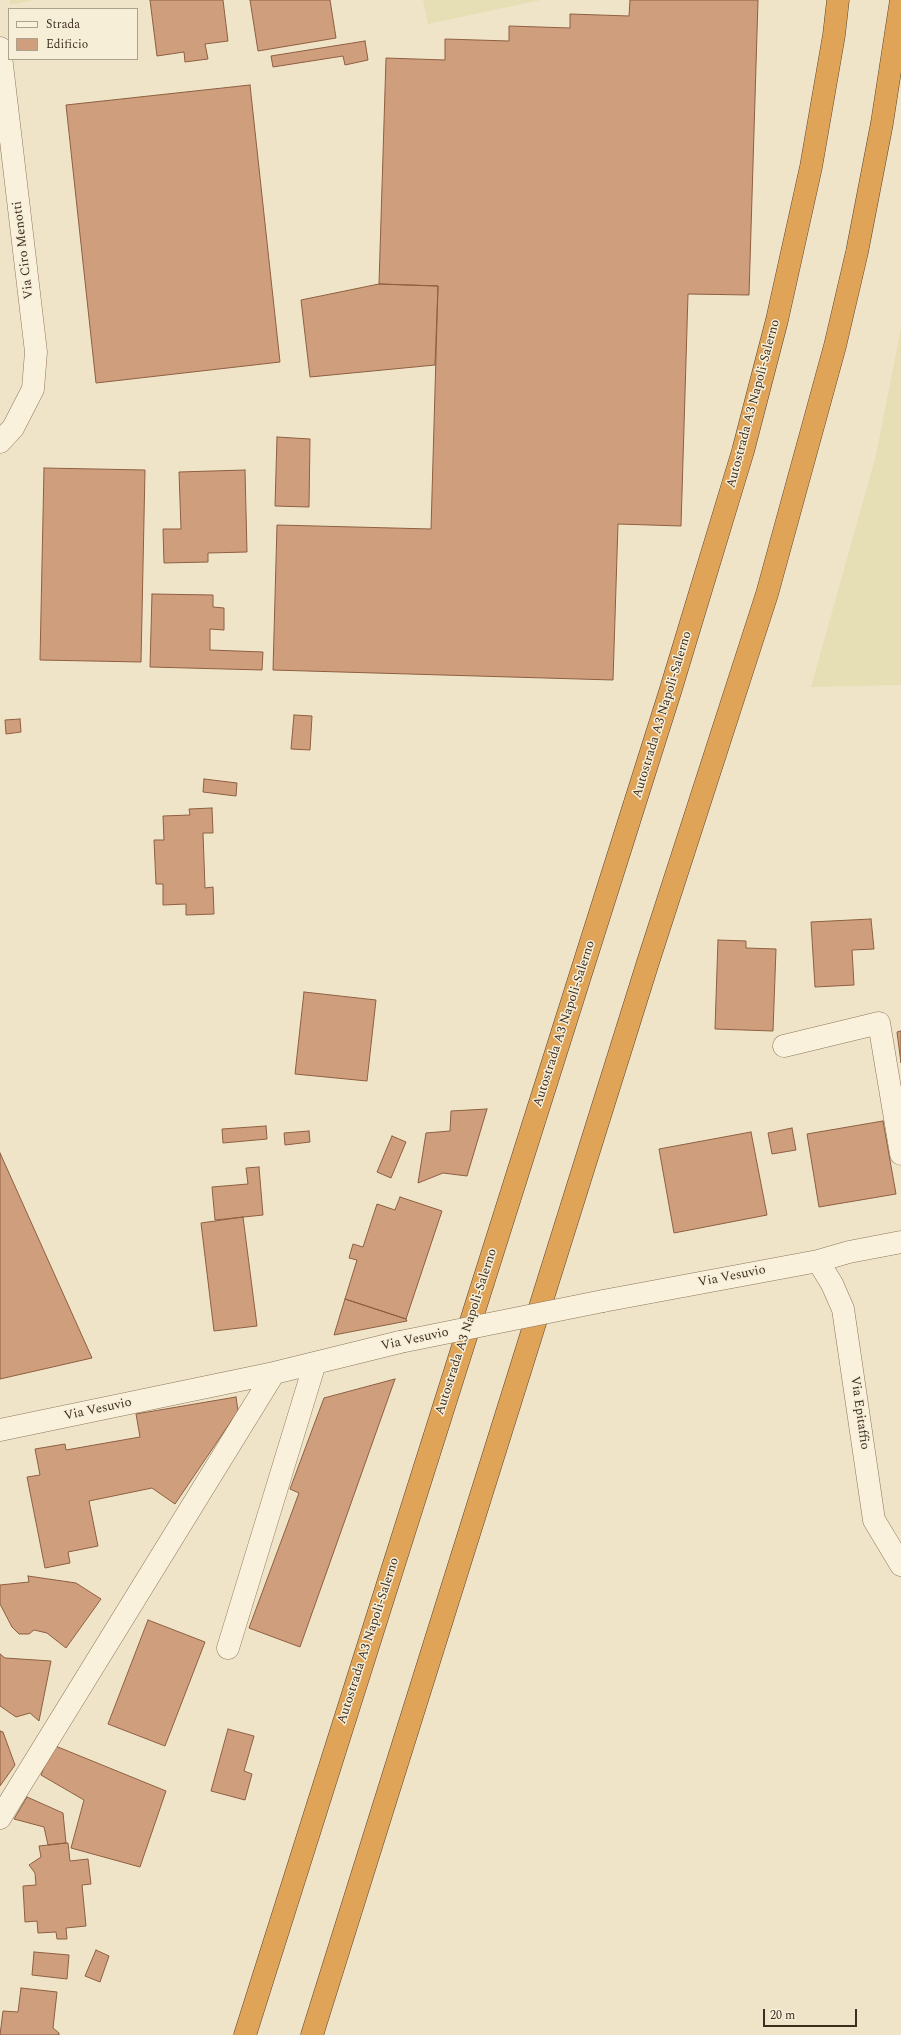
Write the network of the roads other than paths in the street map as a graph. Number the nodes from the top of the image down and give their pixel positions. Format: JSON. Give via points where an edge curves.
{"nodes":[{"id":1,"x":838,"y":0,"type":"edge"},
{"id":2,"x":901,"y":0,"type":"edge"},
{"id":3,"x":0,"y":48,"type":"edge"},
{"id":4,"x":0,"y":442,"type":"edge"},
{"id":5,"x":784,"y":1046,"type":"dead end"},
{"id":6,"x":901,"y":1154,"type":"edge"},
{"id":7,"x":901,"y":1242,"type":"edge"},
{"id":8,"x":818,"y":1261,"type":"junction"},
{"id":9,"x":315,"y":1362,"type":"junction"},
{"id":10,"x":274,"y":1373,"type":"junction"},
{"id":11,"x":0,"y":1430,"type":"edge"},
{"id":12,"x":901,"y":1565,"type":"edge"},
{"id":13,"x":228,"y":1648,"type":"dead end"},
{"id":14,"x":0,"y":1818,"type":"edge"},
{"id":15,"x":245,"y":2035,"type":"edge"},
{"id":16,"x":312,"y":2035,"type":"edge"}],
"edges":[{"from":1,"to":15,"type":"highway","name":"Autostrada A3 Napoli-Salerno","via":[[811,167],[777,320],[743,451],[668,700]]},
{"from":2,"to":16,"type":"highway","via":[[882,123],[855,259],[835,346],[767,594],[652,951]]},
{"from":3,"to":4,"type":"street","name":"Via Ciro Menotti","via":[[36,352],[33,389],[13,428]]},
{"from":5,"to":6,"type":"street","via":[[879,1023]]},
{"from":7,"to":8,"type":"street","name":"Via Vesuvio"},
{"from":8,"to":9,"type":"street","name":"Via Vesuvio","bridge":true,"via":[[603,1301]]},
{"from":8,"to":12,"type":"street","name":"Via Epitaffio","via":[[843,1309],[874,1520]]},
{"from":9,"to":10,"type":"street","name":"Via Vesuvio"},
{"from":9,"to":13,"type":"street"},
{"from":10,"to":11,"type":"street","name":"Via Vesuvio"},
{"from":10,"to":14,"type":"street"}]}
